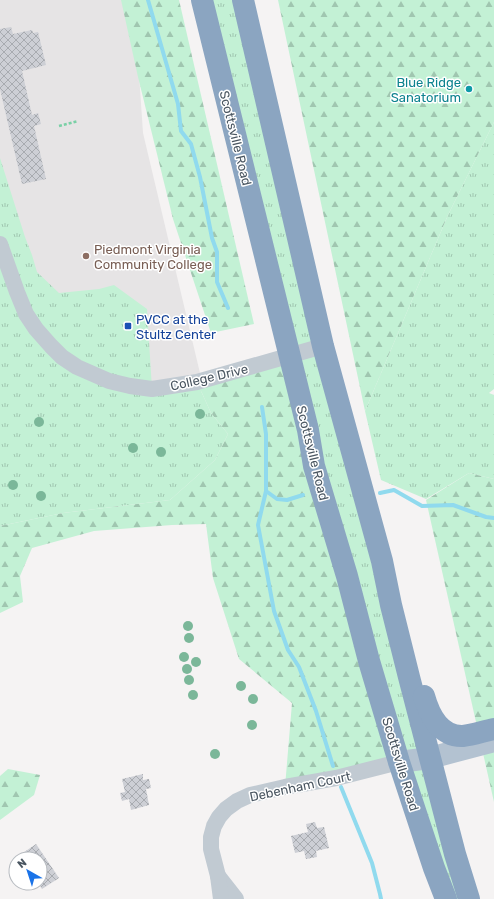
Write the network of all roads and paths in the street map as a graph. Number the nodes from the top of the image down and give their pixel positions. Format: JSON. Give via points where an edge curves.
{"nodes":[{"id":1,"x":202,"y":0,"type":"edge"},
{"id":2,"x":243,"y":0,"type":"edge"},
{"id":3,"x":78,"y":121,"type":"dead end"},
{"id":4,"x":59,"y":126,"type":"dead end"},
{"id":5,"x":0,"y":244,"type":"edge"},
{"id":6,"x":323,"y":346,"type":"junction"},
{"id":7,"x":290,"y":356,"type":"junction"},
{"id":8,"x":382,"y":561,"type":"junction"},
{"id":9,"x":494,"y":729,"type":"edge"},
{"id":10,"x":494,"y":741,"type":"edge"},
{"id":11,"x":430,"y":758,"type":"junction"},
{"id":12,"x":399,"y":762,"type":"junction"},
{"id":13,"x":218,"y":876,"type":"junction"},
{"id":14,"x":221,"y":899,"type":"edge"},
{"id":15,"x":236,"y":899,"type":"edge"},
{"id":16,"x":446,"y":899,"type":"edge"},
{"id":17,"x":469,"y":899,"type":"edge"}],
"edges":[{"from":1,"to":7,"type":"highway","name":"Scottsville Road"},
{"from":2,"to":6,"type":"highway"},
{"from":3,"to":4,"type":"path"},
{"from":5,"to":7,"type":"street","name":"College Drive","via":[[16,292],[36,329],[62,357],[76,367],[108,381],[152,389],[197,382]]},
{"from":6,"to":7,"type":"street","name":"College Drive"},
{"from":6,"to":8,"type":"highway"},
{"from":7,"to":12,"type":"highway","name":"Scottsville Road","via":[[314,466]]},
{"from":8,"to":9,"type":"highway","via":[[434,720],[453,735],[472,735]]},
{"from":8,"to":11,"type":"highway"},
{"from":10,"to":11,"type":"main road"},
{"from":11,"to":12,"type":"main road"},
{"from":11,"to":17,"type":"highway"},
{"from":12,"to":13,"type":"street","name":"Debenham Court","via":[[250,795],[237,801],[219,817],[211,837],[211,849]]},
{"from":12,"to":16,"type":"highway","name":"Scottsville Road"},
{"from":13,"to":14,"type":"street","name":"Debenham Court"},
{"from":13,"to":15,"type":"street","name":"Debenham Court"}]}
